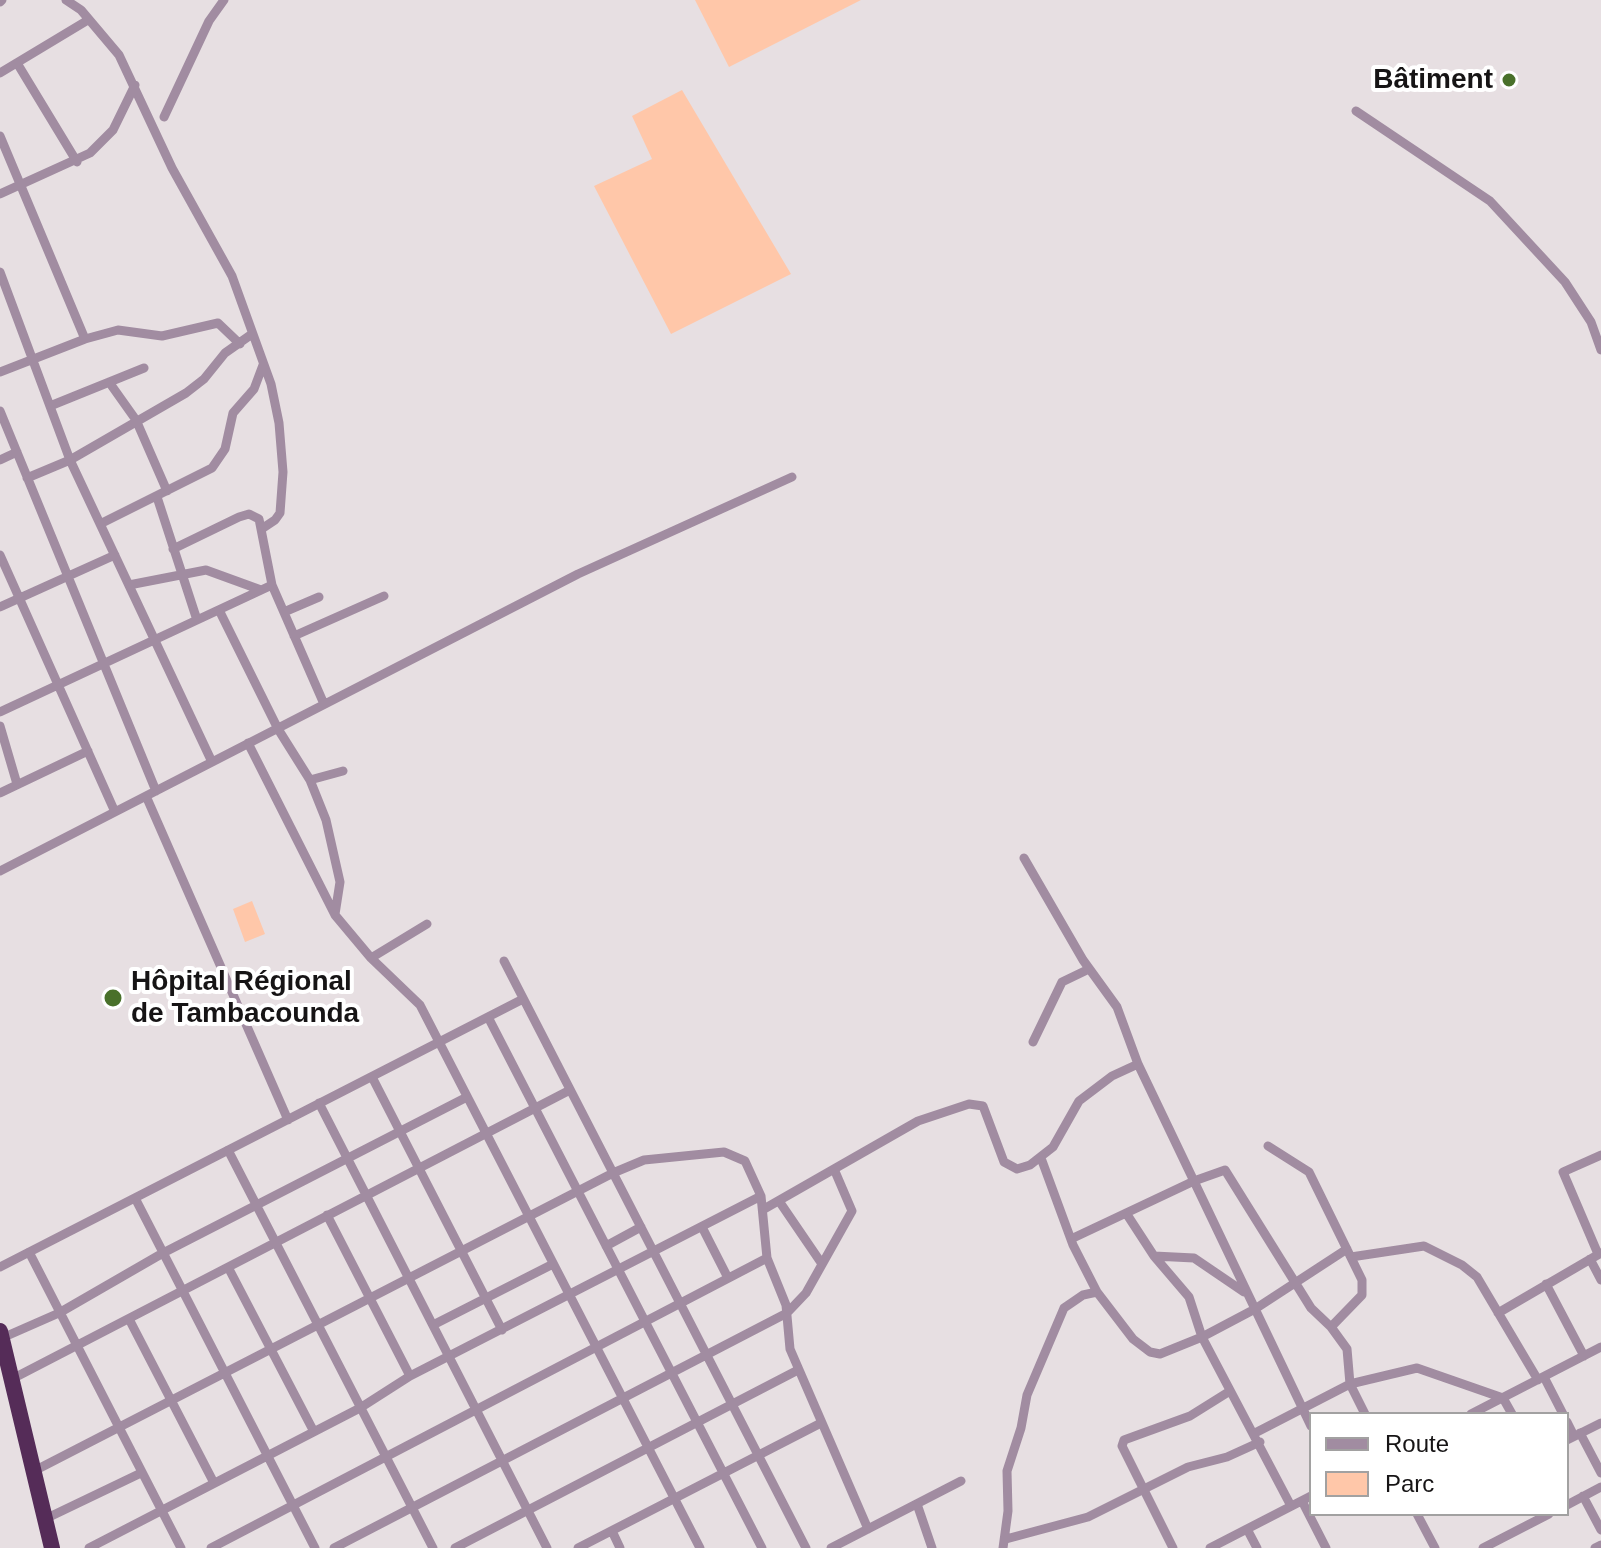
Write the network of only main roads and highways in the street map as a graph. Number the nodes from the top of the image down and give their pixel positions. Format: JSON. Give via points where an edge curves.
{"nodes":[{"id":1,"x":1,"y":1334,"type":"edge"},
{"id":2,"x":52,"y":1548,"type":"edge"}],
"edges":[{"from":1,"to":2,"type":"highway"}]}
